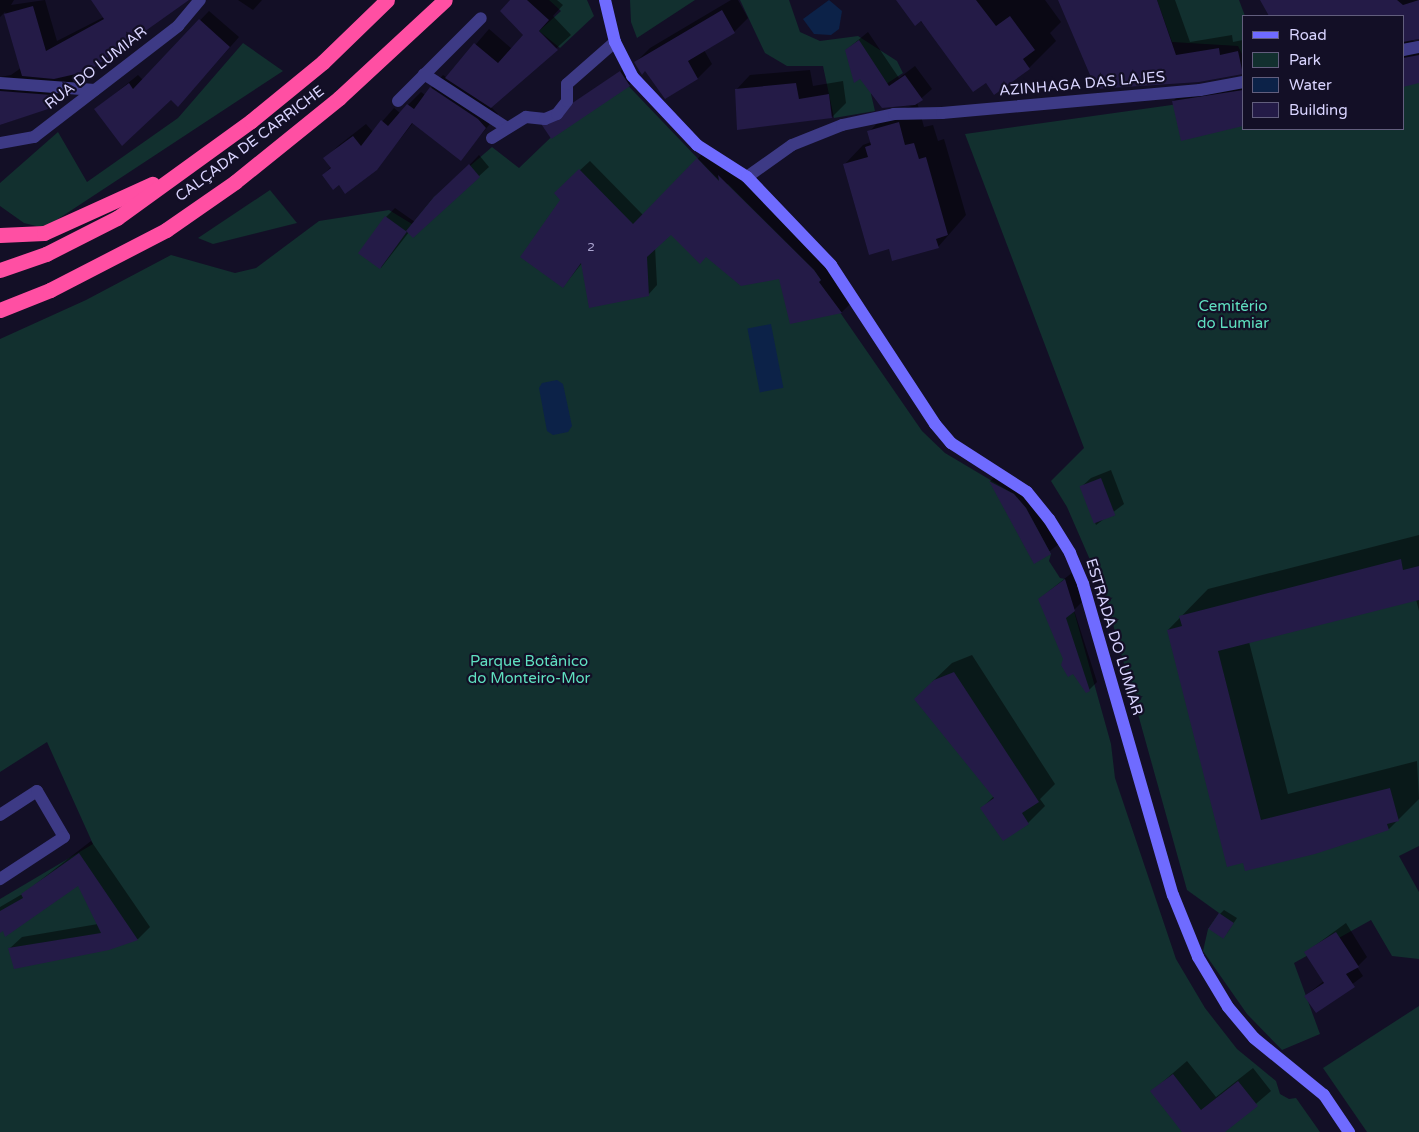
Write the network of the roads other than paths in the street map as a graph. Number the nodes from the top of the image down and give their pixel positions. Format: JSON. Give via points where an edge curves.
{"nodes":[{"id":1,"x":200,"y":0,"type":"edge"},
{"id":2,"x":387,"y":0,"type":"edge"},
{"id":3,"x":445,"y":0,"type":"edge"},
{"id":4,"x":608,"y":2,"type":"edge"},
{"id":5,"x":481,"y":18,"type":"dead end"},
{"id":6,"x":615,"y":42,"type":"junction"},
{"id":7,"x":1419,"y":47,"type":"edge"},
{"id":8,"x":1404,"y":50,"type":"edge"},
{"id":9,"x":424,"y":74,"type":"junction"},
{"id":10,"x":1242,"y":82,"type":"edge"},
{"id":11,"x":0,"y":83,"type":"edge"},
{"id":12,"x":94,"y":90,"type":"junction"},
{"id":13,"x":398,"y":101,"type":"dead end"},
{"id":14,"x":507,"y":128,"type":"junction"},
{"id":15,"x":492,"y":138,"type":"dead end"},
{"id":16,"x":0,"y":143,"type":"edge"},
{"id":17,"x":182,"y":169,"type":"junction"},
{"id":18,"x":747,"y":177,"type":"junction"},
{"id":19,"x":0,"y":223,"type":"edge"},
{"id":20,"x":0,"y":235,"type":"edge"},
{"id":21,"x":25,"y":235,"type":"junction"},
{"id":22,"x":0,"y":270,"type":"edge"},
{"id":23,"x":0,"y":310,"type":"edge"},
{"id":24,"x":0,"y":816,"type":"edge"},
{"id":25,"x":0,"y":879,"type":"edge"},
{"id":26,"x":1349,"y":1132,"type":"edge"}],
"edges":[{"from":1,"to":12,"type":"street","name":"RUA DO LUMIAR","via":[[178,26]]},
{"from":2,"to":17,"type":"highway","name":"CALÇADA DE CARRICHE","via":[[316,68],[251,121]]},
{"from":3,"to":23,"type":"highway","name":"CALÇADA DE CARRICHE","via":[[339,98],[234,182],[166,230],[50,290]]},
{"from":4,"to":6,"type":"street","name":"ESTRADA DO LUMIAR"},
{"from":5,"to":9,"type":"street"},
{"from":6,"to":14,"type":"street","via":[[567,84],[567,101],[557,114],[545,119],[526,117]]},
{"from":6,"to":18,"type":"street","name":"ESTRADA DO LUMIAR","via":[[632,76],[697,145]]},
{"from":7,"to":8,"type":"street"},
{"from":9,"to":13,"type":"street"},
{"from":9,"to":14,"type":"street"},
{"from":10,"to":18,"type":"street","name":"AZINHAGA DAS LAJES","via":[[1200,90],[894,114],[842,125],[792,145]]},
{"from":11,"to":12,"type":"street"},
{"from":12,"to":16,"type":"street","name":"RUA DO LUMIAR","via":[[34,137]]},
{"from":14,"to":15,"type":"street"},
{"from":17,"to":21,"type":"highway","via":[[64,225],[44,233]]},
{"from":17,"to":22,"type":"highway","name":"CALÇADA DE CARRICHE","via":[[117,218],[46,254]]},
{"from":18,"to":26,"type":"street","name":"ESTRADA DO LUMIAR","via":[[831,265],[935,424],[951,443],[1027,492],[1049,519],[1070,553],[1083,584],[1173,895],[1198,957],[1228,1007],[1254,1038],[1324,1095]]},
{"from":19,"to":21,"type":"highway"},
{"from":20,"to":21,"type":"highway"},
{"from":24,"to":25,"type":"street","via":[[37,791],[64,837]]}]}
